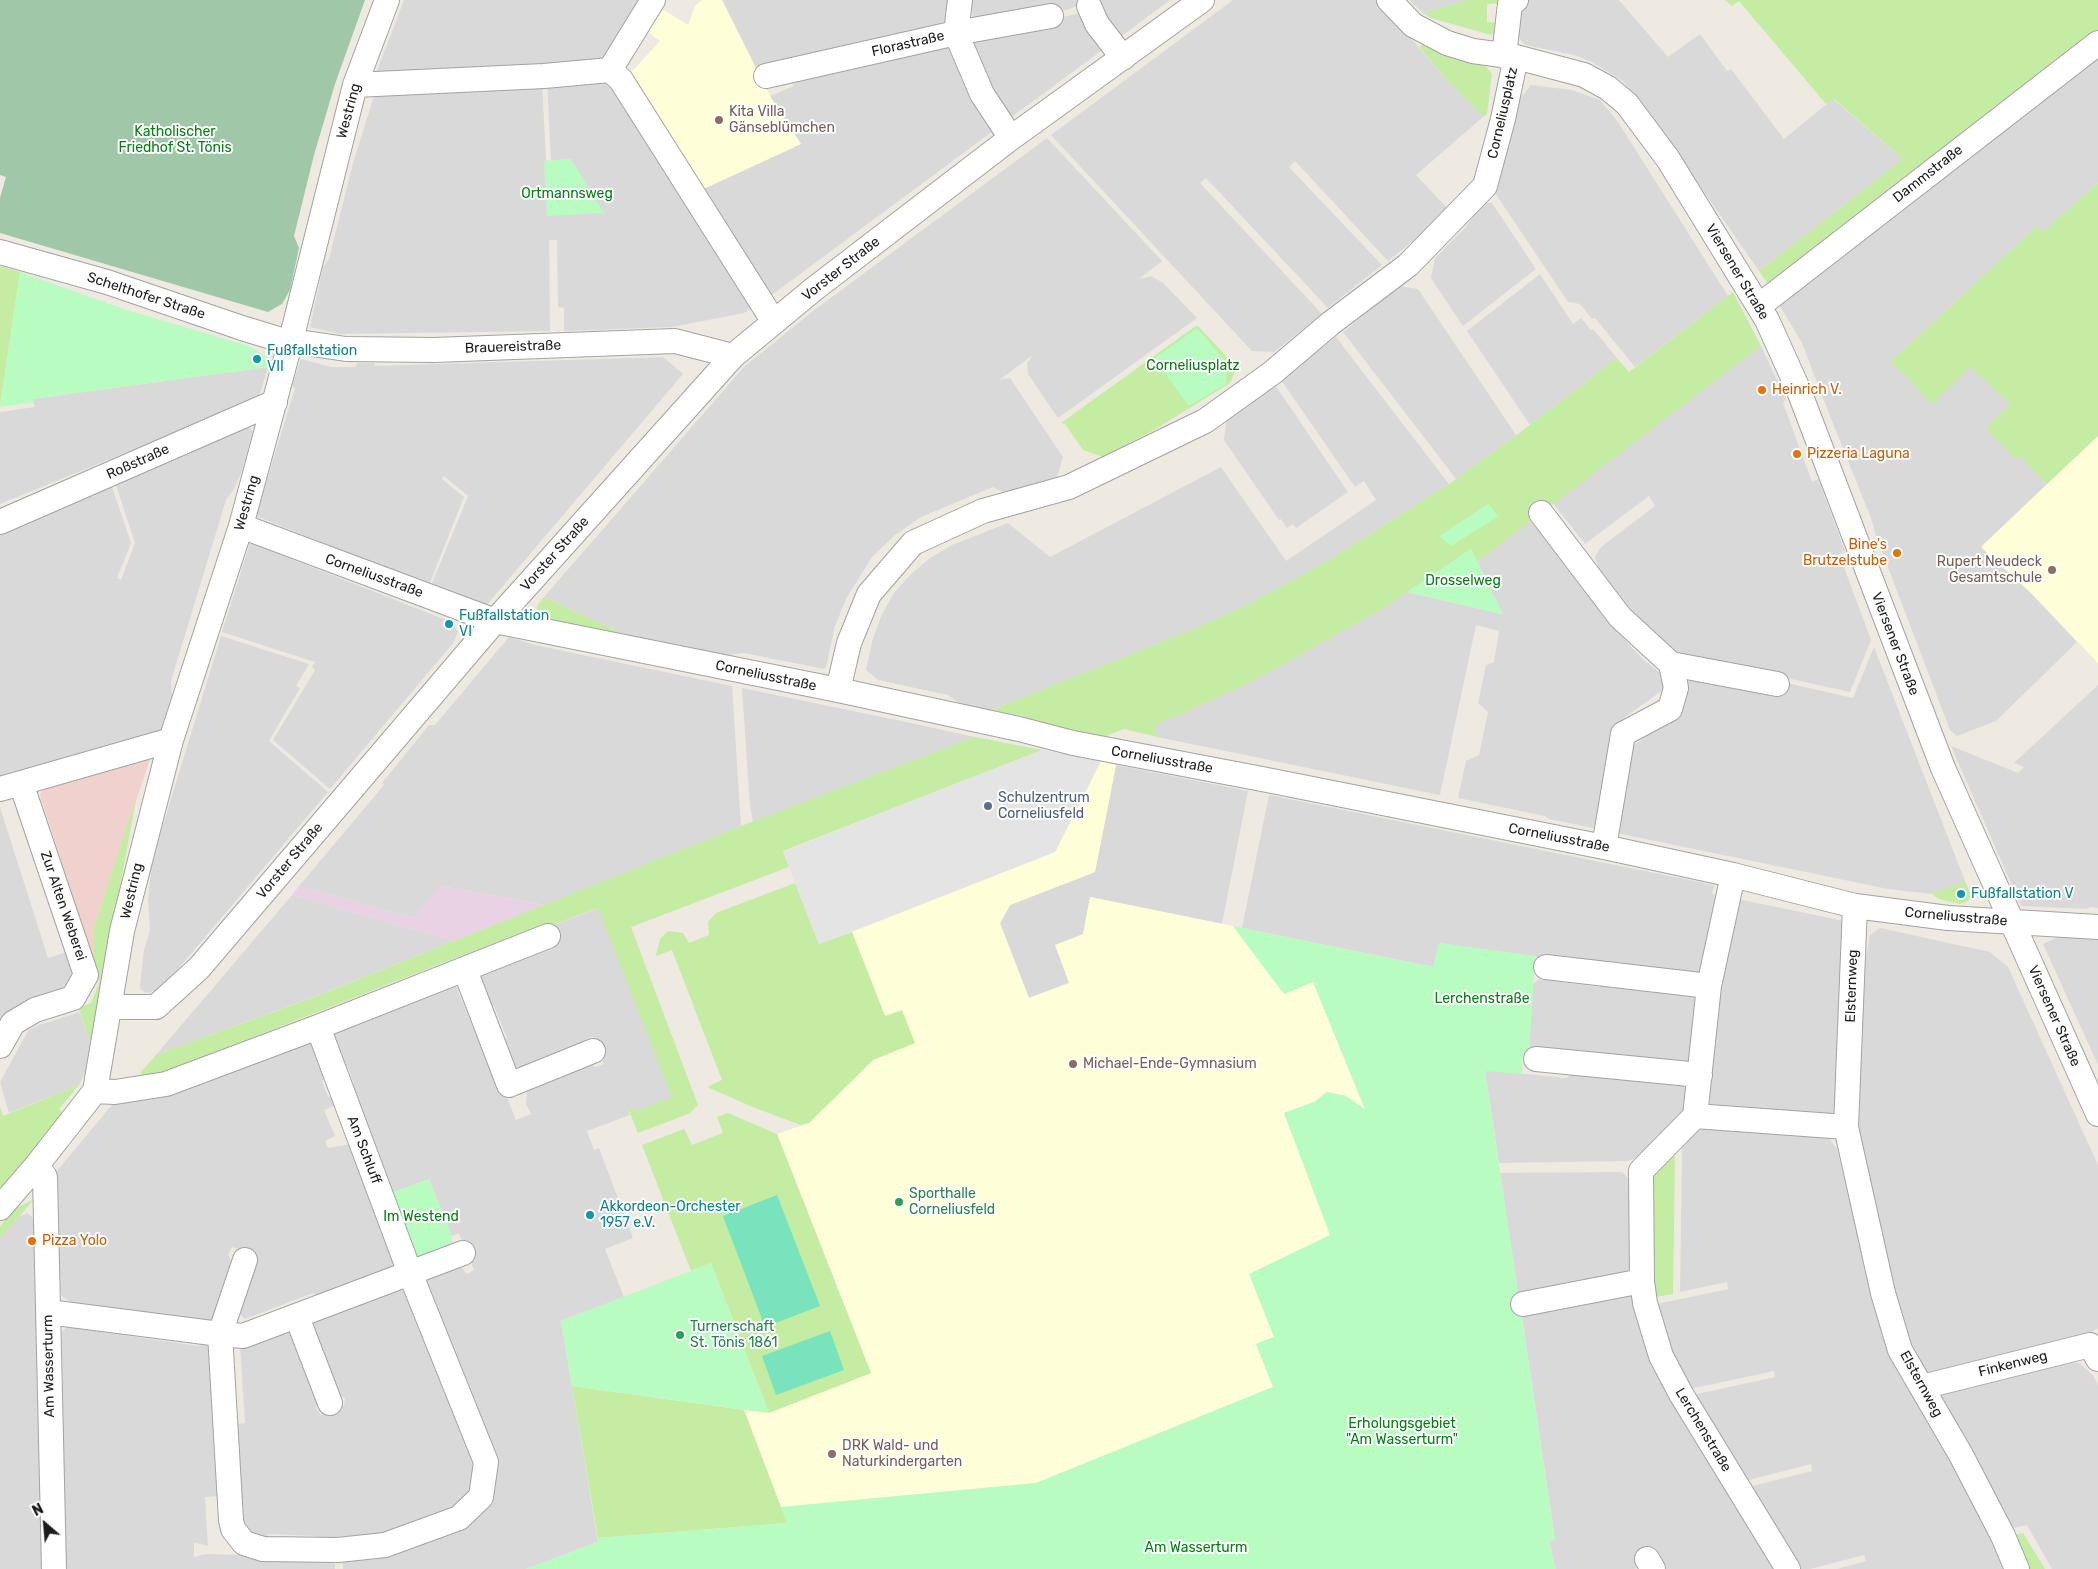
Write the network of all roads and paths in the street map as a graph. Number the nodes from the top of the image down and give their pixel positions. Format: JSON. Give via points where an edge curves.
{"nodes":[{"id":1,"x":387,"y":0,"type":"edge"},
{"id":2,"x":653,"y":0,"type":"edge"},
{"id":3,"x":960,"y":0,"type":"edge"},
{"id":4,"x":1202,"y":0,"type":"edge"},
{"id":5,"x":1389,"y":0,"type":"edge"},
{"id":6,"x":1516,"y":0,"type":"edge"},
{"id":7,"x":1089,"y":6,"type":"dead end"},
{"id":8,"x":1051,"y":16,"type":"dead end"},
{"id":9,"x":956,"y":33,"type":"junction"},
{"id":10,"x":2098,"y":43,"type":"edge"},
{"id":11,"x":1510,"y":57,"type":"junction"},
{"id":12,"x":1123,"y":58,"type":"junction"},
{"id":13,"x":610,"y":70,"type":"junction"},
{"id":14,"x":766,"y":76,"type":"dead end"},
{"id":15,"x":354,"y":85,"type":"junction"},
{"id":16,"x":1011,"y":138,"type":"junction"},
{"id":17,"x":0,"y":252,"type":"edge"},
{"id":18,"x":1759,"y":306,"type":"junction"},
{"id":19,"x":774,"y":322,"type":"junction"},
{"id":20,"x":291,"y":340,"type":"junction"},
{"id":21,"x":734,"y":356,"type":"junction"},
{"id":22,"x":275,"y":402,"type":"junction"},
{"id":23,"x":1541,"y":513,"type":"dead end"},
{"id":24,"x":0,"y":522,"type":"edge"},
{"id":25,"x":241,"y":526,"type":"junction"},
{"id":26,"x":495,"y":620,"type":"junction"},
{"id":27,"x":1670,"y":664,"type":"junction"},
{"id":28,"x":1777,"y":684,"type":"dead end"},
{"id":29,"x":838,"y":690,"type":"junction"},
{"id":30,"x":171,"y":740,"type":"junction"},
{"id":31,"x":11,"y":786,"type":"edge"},
{"id":32,"x":1604,"y":847,"type":"junction"},
{"id":33,"x":1733,"y":875,"type":"junction"},
{"id":34,"x":1855,"y":906,"type":"junction"},
{"id":35,"x":2012,"y":922,"type":"junction"},
{"id":36,"x":2098,"y":927,"type":"edge"},
{"id":37,"x":548,"y":936,"type":"dead end"},
{"id":38,"x":1546,"y":967,"type":"dead end"},
{"id":39,"x":465,"y":970,"type":"junction"},
{"id":40,"x":1709,"y":986,"type":"junction"},
{"id":41,"x":111,"y":1007,"type":"junction"},
{"id":42,"x":318,"y":1027,"type":"junction"},
{"id":43,"x":0,"y":1046,"type":"edge"},
{"id":44,"x":593,"y":1051,"type":"dead end"},
{"id":45,"x":1536,"y":1059,"type":"dead end"},
{"id":46,"x":1700,"y":1074,"type":"junction"},
{"id":47,"x":95,"y":1091,"type":"junction"},
{"id":48,"x":2098,"y":1114,"type":"edge"},
{"id":49,"x":1695,"y":1116,"type":"junction"},
{"id":50,"x":1846,"y":1127,"type":"junction"},
{"id":51,"x":37,"y":1165,"type":"junction"},
{"id":52,"x":0,"y":1208,"type":"edge"},
{"id":53,"x":463,"y":1253,"type":"dead end"},
{"id":54,"x":245,"y":1260,"type":"dead end"},
{"id":55,"x":410,"y":1273,"type":"junction"},
{"id":56,"x":1642,"y":1281,"type":"junction"},
{"id":57,"x":1523,"y":1304,"type":"dead end"},
{"id":58,"x":48,"y":1312,"type":"junction"},
{"id":59,"x":297,"y":1317,"type":"junction"},
{"id":60,"x":220,"y":1334,"type":"junction"},
{"id":61,"x":2098,"y":1359,"type":"edge"},
{"id":62,"x":1922,"y":1387,"type":"junction"},
{"id":63,"x":330,"y":1403,"type":"dead end"},
{"id":64,"x":54,"y":1569,"type":"edge"},
{"id":65,"x":1788,"y":1569,"type":"edge"},
{"id":66,"x":2017,"y":1569,"type":"edge"}],
"edges":[{"from":1,"to":15,"type":"street","name":"Westring"},
{"from":2,"to":13,"type":"street"},
{"from":3,"to":9,"type":"street"},
{"from":4,"to":12,"type":"street","name":"Vorster Straße"},
{"from":5,"to":11,"type":"street","name":"Viersener Straße","via":[[1413,25],[1447,43]]},
{"from":6,"to":11,"type":"street","name":"Corneliusplatz","via":[[1510,4]]},
{"from":7,"to":12,"type":"street","via":[[1097,24]]},
{"from":8,"to":9,"type":"street","name":"Florastraße"},
{"from":9,"to":14,"type":"street","name":"Florastraße"},
{"from":9,"to":16,"type":"street","via":[[982,94]]},
{"from":10,"to":18,"type":"street","name":"Dammstraße"},
{"from":11,"to":18,"type":"street","name":"Viersener Straße","via":[[1584,75],[1608,88],[1626,104],[1668,159]]},
{"from":11,"to":29,"type":"street","name":"Corneliusplatz","via":[[1503,119],[1485,186],[1408,265],[1272,373],[1205,421],[1068,486],[983,511],[912,543],[870,594],[849,643]]},
{"from":12,"to":16,"type":"street","name":"Vorster Straße"},
{"from":13,"to":15,"type":"street"},
{"from":13,"to":19,"type":"street","via":[[621,80]]},
{"from":15,"to":20,"type":"street","name":"Westring"},
{"from":16,"to":19,"type":"street","name":"Vorster Straße"},
{"from":17,"to":20,"type":"street","name":"Schelthofer Straße","via":[[107,282],[278,339]]},
{"from":18,"to":35,"type":"street","name":"Viersener Straße","via":[[1799,391],[1943,768]]},
{"from":19,"to":21,"type":"street","name":"Vorster Straße"},
{"from":20,"to":21,"type":"street","name":"Brauereistraße","via":[[346,349],[434,350],[675,341]]},
{"from":20,"to":22,"type":"street","name":"Westring"},
{"from":21,"to":26,"type":"street","name":"Vorster Straße"},
{"from":22,"to":24,"type":"street","name":"Roßstraße"},
{"from":22,"to":25,"type":"street","name":"Westring"},
{"from":23,"to":27,"type":"street","via":[[1620,617]]},
{"from":25,"to":26,"type":"street","name":"Corneliusstraße"},
{"from":25,"to":30,"type":"street","name":"Westring"},
{"from":26,"to":29,"type":"street","name":"Corneliusstraße"},
{"from":26,"to":41,"type":"street","name":"Vorster Straße","via":[[199,968],[156,1007]]},
{"from":27,"to":28,"type":"street"},
{"from":27,"to":32,"type":"street","via":[[1676,688],[1670,709],[1623,734]]},
{"from":29,"to":32,"type":"street","name":"Corneliusstraße","via":[[1073,743]]},
{"from":30,"to":31,"type":"street","name":"Zur Alten Weberei"},
{"from":30,"to":41,"type":"street","name":"Westring","via":[[122,931]]},
{"from":31,"to":43,"type":"street","name":"Zur Alten Weberei","via":[[86,975],[74,998],[35,1010],[14,1023]]},
{"from":32,"to":33,"type":"street","name":"Corneliusstraße"},
{"from":33,"to":34,"type":"street","name":"Corneliusstraße"},
{"from":33,"to":40,"type":"street"},
{"from":34,"to":35,"type":"street","name":"Corneliusstraße","via":[[1948,918]]},
{"from":34,"to":50,"type":"street","name":"Elsternweg"},
{"from":35,"to":36,"type":"street","name":"Corneliusstraße"},
{"from":35,"to":48,"type":"street","name":"Viersener Straße"},
{"from":37,"to":39,"type":"street"},
{"from":38,"to":40,"type":"street"},
{"from":39,"to":42,"type":"street"},
{"from":39,"to":44,"type":"street","via":[[509,1085]]},
{"from":40,"to":46,"type":"street"},
{"from":41,"to":47,"type":"street"},
{"from":42,"to":47,"type":"street","via":[[166,1084],[116,1092]]},
{"from":42,"to":55,"type":"street","name":"Am Schluff"},
{"from":45,"to":46,"type":"street"},
{"from":46,"to":49,"type":"street"},
{"from":47,"to":51,"type":"street"},
{"from":49,"to":50,"type":"street"},
{"from":49,"to":56,"type":"street","name":"Lerchenstraße","via":[[1641,1172]]},
{"from":50,"to":62,"type":"street","name":"Elsternweg","via":[[1883,1293],[1900,1350]]},
{"from":51,"to":52,"type":"street"},
{"from":51,"to":58,"type":"street","name":"Am Wasserturm","via":[[45,1178]]},
{"from":53,"to":55,"type":"street"},
{"from":54,"to":60,"type":"street"},
{"from":55,"to":59,"type":"street"},
{"from":55,"to":60,"type":"street","via":[[486,1462],[481,1497],[459,1518],[385,1545],[338,1550],[263,1549],[244,1544],[237,1536],[231,1520]]},
{"from":56,"to":57,"type":"street"},
{"from":56,"to":65,"type":"street","name":"Lerchenstraße","via":[[1661,1356]]},
{"from":58,"to":60,"type":"street"},
{"from":58,"to":64,"type":"street","name":"Am Wasserturm"},
{"from":59,"to":60,"type":"street","via":[[243,1336]]},
{"from":59,"to":63,"type":"street"},
{"from":61,"to":62,"type":"street","name":"Finkenweg","via":[[2090,1345]]},
{"from":62,"to":66,"type":"street","name":"Elsternweg","via":[[1961,1455]]}]}
